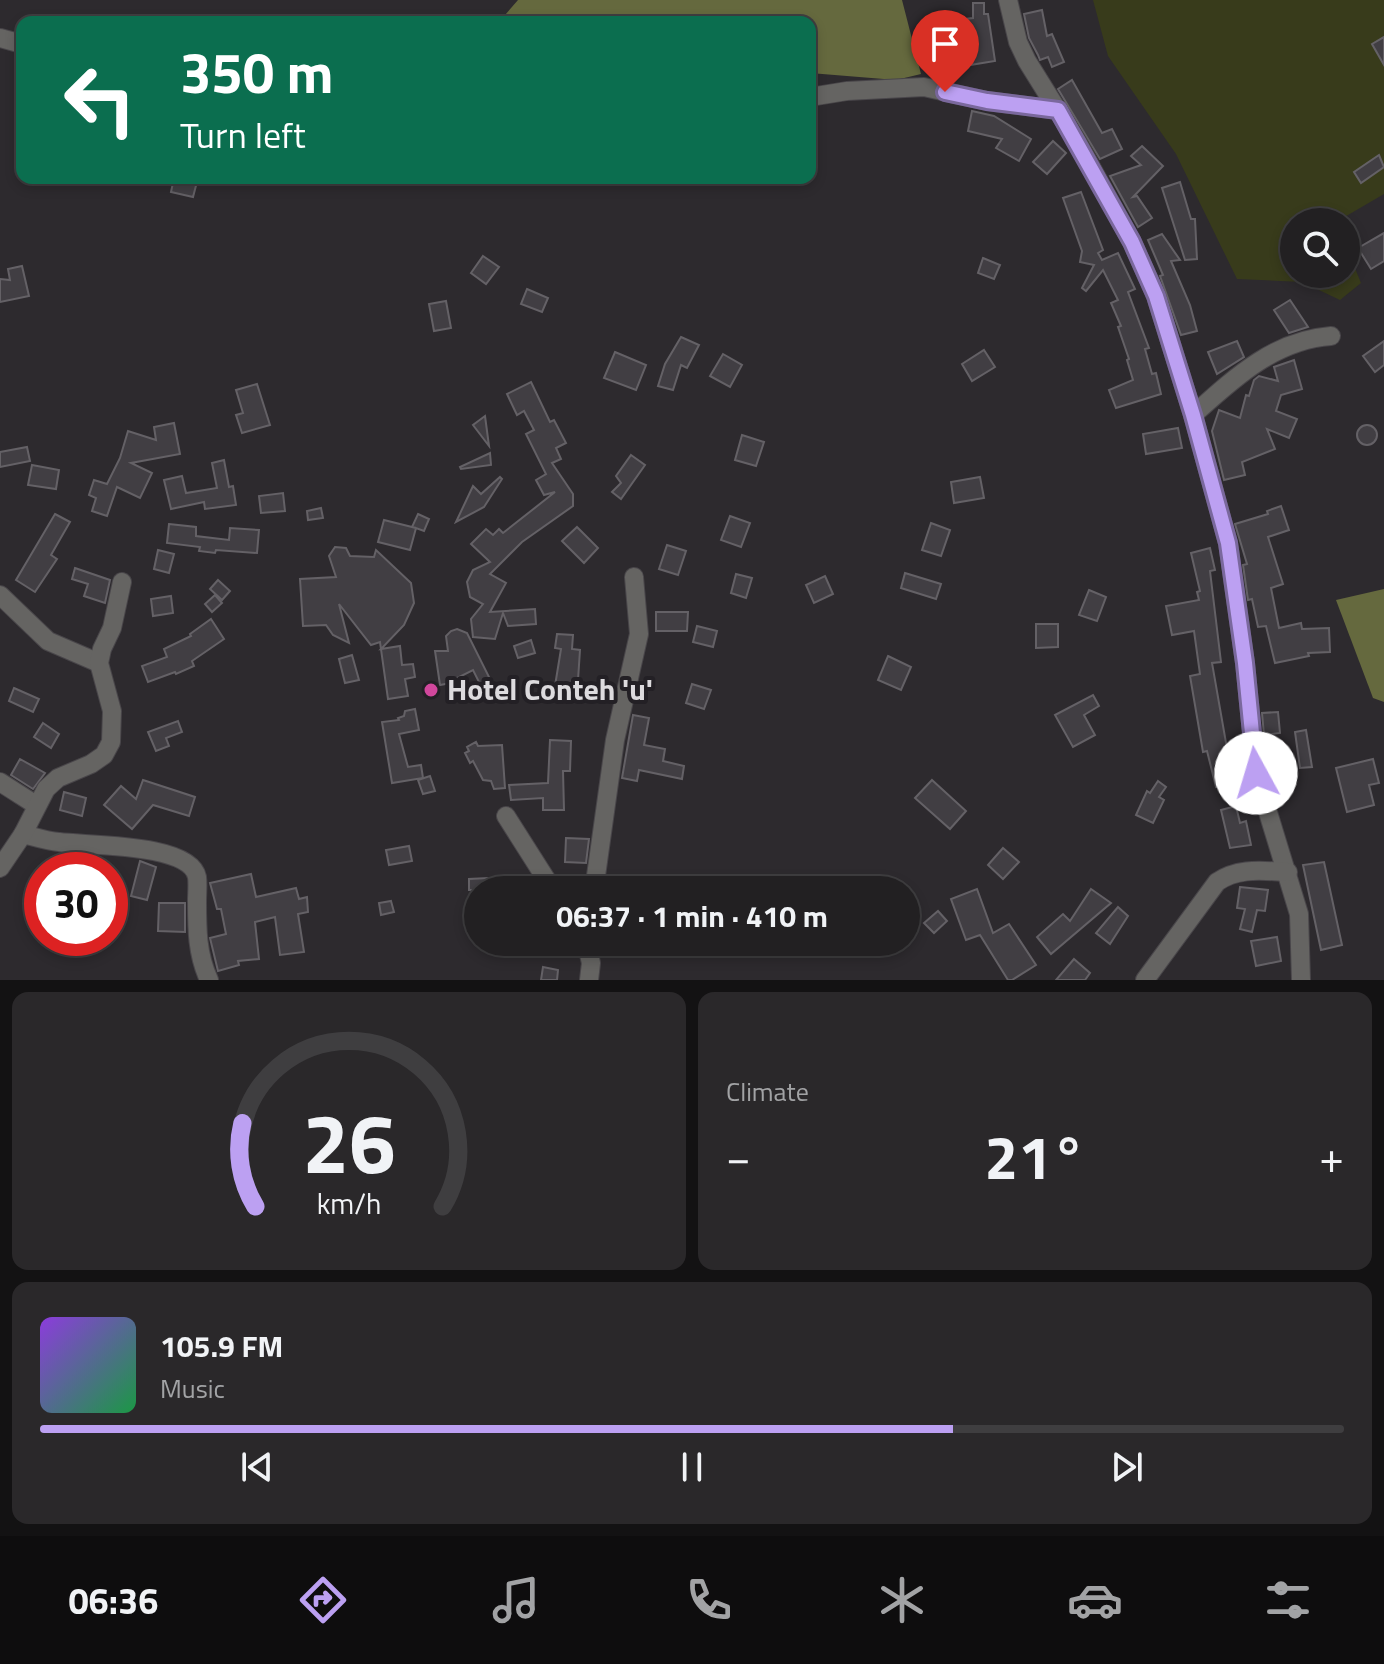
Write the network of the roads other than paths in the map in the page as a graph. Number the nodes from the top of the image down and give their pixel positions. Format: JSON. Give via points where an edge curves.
{"nodes":[{"id":1,"x":1008,"y":0,"type":"edge"},
{"id":2,"x":816,"y":96,"type":"edge"},
{"id":3,"x":1058,"y":110,"type":"junction"},
{"id":4,"x":1331,"y":336,"type":"dead end"},
{"id":5,"x":1193,"y":415,"type":"junction"},
{"id":6,"x":634,"y":577,"type":"dead end"},
{"id":7,"x":122,"y":582,"type":"dead end"},
{"id":8,"x":0,"y":595,"type":"edge"},
{"id":9,"x":99,"y":663,"type":"junction"},
{"id":10,"x":0,"y":782,"type":"edge"},
{"id":11,"x":36,"y":805,"type":"junction"},
{"id":12,"x":506,"y":816,"type":"dead end"},
{"id":13,"x":23,"y":834,"type":"junction"},
{"id":14,"x":0,"y":868,"type":"edge"},
{"id":15,"x":1288,"y":872,"type":"junction"},
{"id":16,"x":544,"y":876,"type":"edge"},
{"id":17,"x":596,"y":876,"type":"edge"},
{"id":18,"x":590,"y":956,"type":"edge"},
{"id":19,"x":209,"y":980,"type":"edge"},
{"id":20,"x":589,"y":980,"type":"edge"},
{"id":21,"x":1145,"y":980,"type":"edge"},
{"id":22,"x":1301,"y":980,"type":"edge"}],
"edges":[{"from":1,"to":3,"type":"street","via":[[1018,42]]},
{"from":2,"to":3,"type":"street","via":[[924,87]]},
{"from":3,"to":5,"type":"street","via":[[1156,296]]},
{"from":4,"to":5,"type":"street","via":[[1281,347]]},
{"from":5,"to":15,"type":"street","via":[[1228,543],[1256,773]]},
{"from":6,"to":17,"type":"street","via":[[639,634],[615,740]]},
{"from":7,"to":9,"type":"street"},
{"from":8,"to":9,"type":"street","via":[[48,641]]},
{"from":9,"to":11,"type":"street","via":[[112,711],[111,742],[91,764],[58,778]]},
{"from":10,"to":11,"type":"street"},
{"from":11,"to":13,"type":"street"},
{"from":12,"to":16,"type":"street"},
{"from":13,"to":14,"type":"street"},
{"from":13,"to":19,"type":"street","via":[[161,853],[191,864],[197,875],[197,937]]},
{"from":15,"to":21,"type":"street","via":[[1246,871],[1217,882]]},
{"from":15,"to":22,"type":"street","via":[[1299,914]]},
{"from":18,"to":20,"type":"street"}]}
